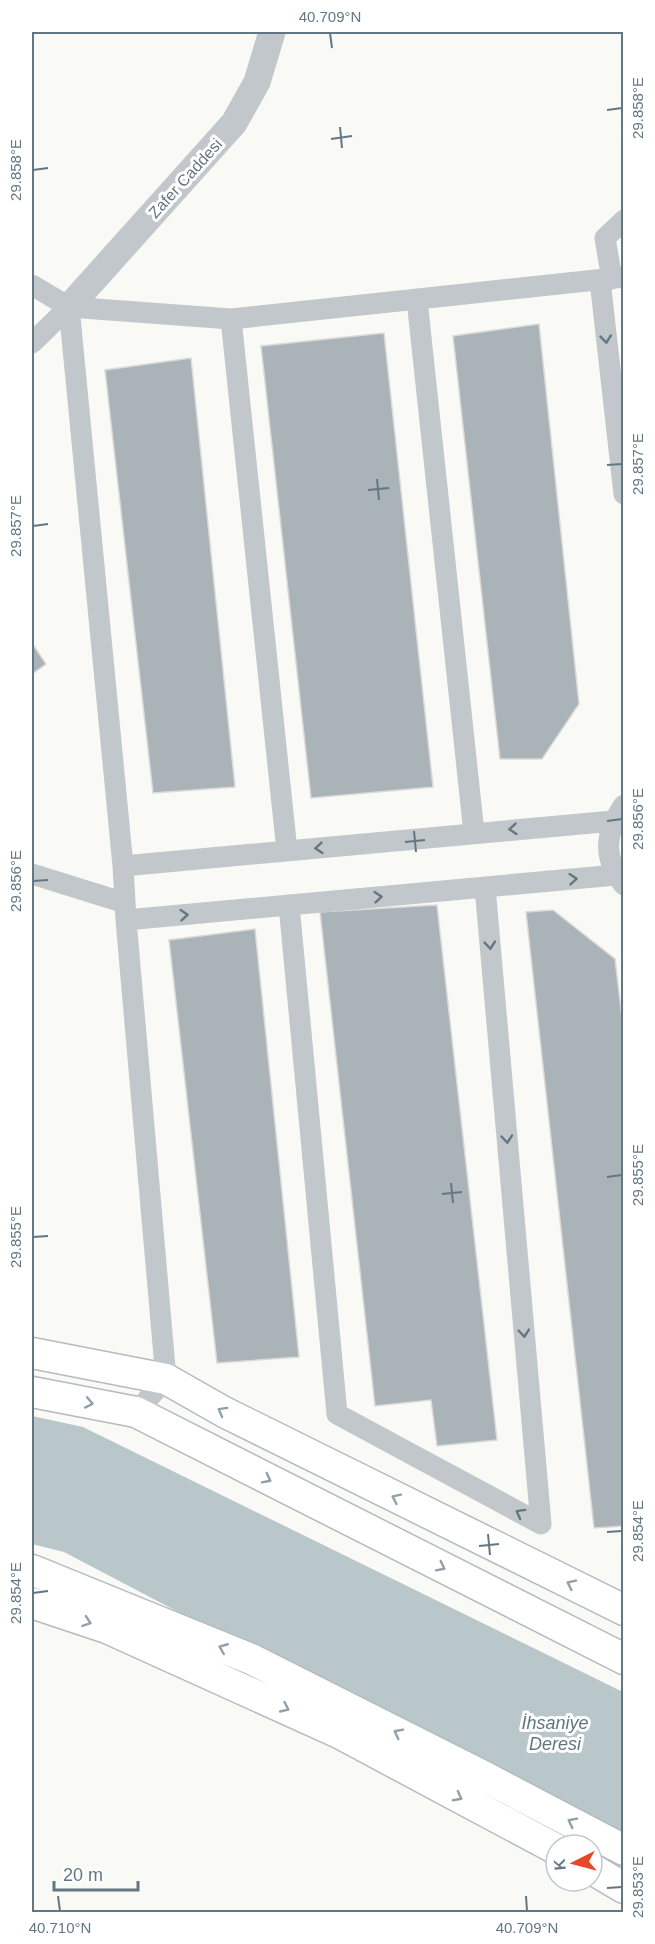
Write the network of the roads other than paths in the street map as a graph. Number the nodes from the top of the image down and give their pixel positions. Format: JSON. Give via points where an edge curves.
{"nodes":[{"id":1,"x":272,"y":32,"type":"edge"},
{"id":2,"x":624,"y":220,"type":"edge"},
{"id":3,"x":616,"y":281,"type":"edge"},
{"id":4,"x":32,"y":285,"type":"edge"},
{"id":5,"x":417,"y":300,"type":"junction"},
{"id":6,"x":69,"y":307,"type":"junction"},
{"id":7,"x":231,"y":319,"type":"junction"},
{"id":8,"x":32,"y":343,"type":"edge"},
{"id":9,"x":624,"y":494,"type":"edge"},
{"id":10,"x":618,"y":813,"type":"edge"},
{"id":11,"x":474,"y":833,"type":"junction"},
{"id":12,"x":286,"y":851,"type":"junction"},
{"id":13,"x":123,"y":866,"type":"junction"},
{"id":14,"x":32,"y":874,"type":"edge"},
{"id":15,"x":620,"y":880,"type":"edge"},
{"id":16,"x":485,"y":886,"type":"junction"},
{"id":17,"x":288,"y":905,"type":"junction"},
{"id":18,"x":126,"y":912,"type":"junction"},
{"id":19,"x":32,"y":1353,"type":"edge"},
{"id":20,"x":166,"y":1378,"type":"junction"},
{"id":21,"x":32,"y":1392,"type":"edge"},
{"id":22,"x":136,"y":1412,"type":"junction"},
{"id":23,"x":32,"y":1570,"type":"edge"},
{"id":24,"x":32,"y":1603,"type":"edge"},
{"id":25,"x":624,"y":1611,"type":"edge"},
{"id":26,"x":624,"y":1659,"type":"edge"},
{"id":27,"x":544,"y":1843,"type":"edge"},
{"id":28,"x":624,"y":1850,"type":"edge"},
{"id":29,"x":604,"y":1876,"type":"edge"},
{"id":30,"x":624,"y":1887,"type":"edge"}],
"edges":[{"from":1,"to":6,"type":"street","name":"Zafer Caddesi","via":[[257,82],[234,123]]},
{"from":2,"to":3,"type":"street","via":[[606,238]]},
{"from":3,"to":5,"type":"street"},
{"from":3,"to":9,"type":"street","one_way":true},
{"from":4,"to":6,"type":"street"},
{"from":5,"to":7,"type":"street"},
{"from":5,"to":11,"type":"street"},
{"from":6,"to":7,"type":"street"},
{"from":6,"to":8,"type":"street"},
{"from":6,"to":13,"type":"street"},
{"from":7,"to":12,"type":"street"},
{"from":10,"to":11,"type":"street","one_way":true},
{"from":10,"to":15,"type":"street","via":[[608,839],[609,858]]},
{"from":11,"to":12,"type":"street","one_way":true},
{"from":12,"to":13,"type":"street"},
{"from":13,"to":18,"type":"street"},
{"from":14,"to":18,"type":"street"},
{"from":16,"to":15,"type":"street","one_way":true},
{"from":17,"to":16,"type":"street","one_way":true},
{"from":16,"to":17,"type":"street","one_way":true,"via":[[541,1524],[337,1414]]},
{"from":18,"to":17,"type":"street","one_way":true},
{"from":18,"to":20,"type":"street"},
{"from":19,"to":20,"type":"main road"},
{"from":20,"to":22,"type":"street"},
{"from":25,"to":20,"type":"main road","one_way":true,"via":[[224,1412]]},
{"from":21,"to":22,"type":"main road","one_way":true},
{"from":22,"to":26,"type":"main road","one_way":true},
{"from":28,"to":23,"type":"main road","one_way":true,"via":[[251,1659]]},
{"from":24,"to":27,"type":"main road","one_way":true,"via":[[107,1628],[339,1733]]},
{"from":29,"to":30,"type":"main road"}]}
